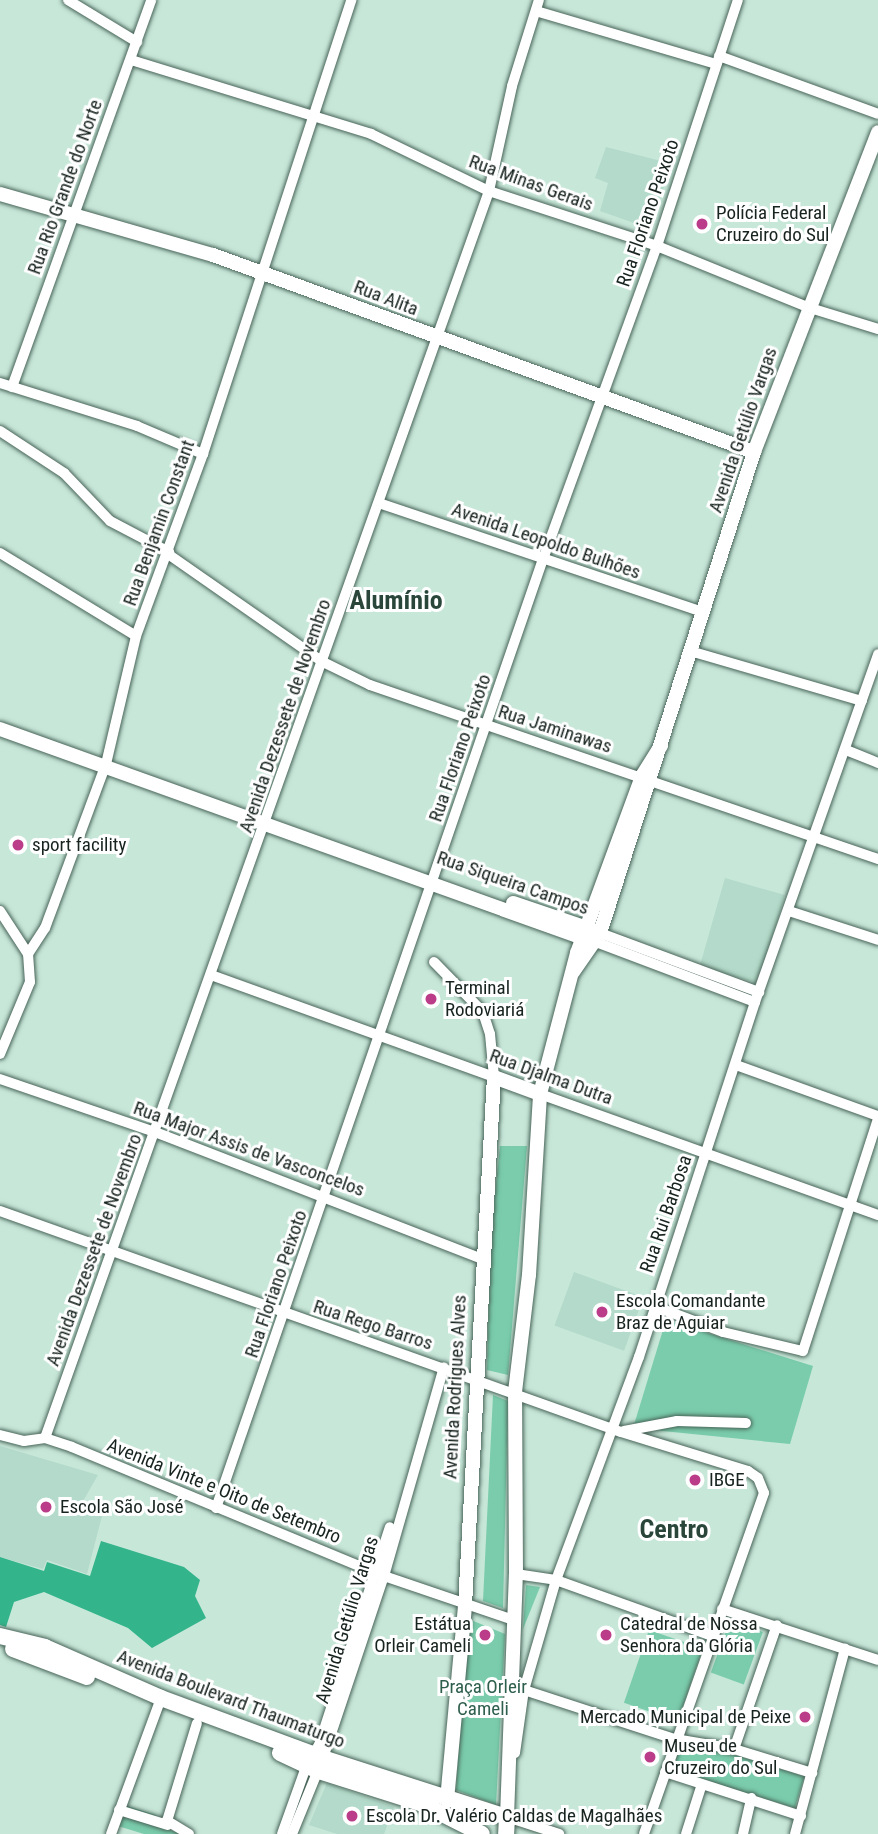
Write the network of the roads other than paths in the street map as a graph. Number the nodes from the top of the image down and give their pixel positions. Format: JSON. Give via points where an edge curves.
{"nodes":[{"id":1,"x":68,"y":0,"type":"edge"},
{"id":2,"x":151,"y":0,"type":"edge"},
{"id":3,"x":351,"y":0,"type":"edge"},
{"id":4,"x":738,"y":0,"type":"edge"},
{"id":5,"x":537,"y":6,"type":"edge"},
{"id":6,"x":137,"y":42,"type":"junction"},
{"id":7,"x":131,"y":60,"type":"junction"},
{"id":8,"x":718,"y":60,"type":"junction"},
{"id":9,"x":878,"y":114,"type":"edge"},
{"id":10,"x":311,"y":116,"type":"junction"},
{"id":11,"x":878,"y":132,"type":"edge"},
{"id":12,"x":489,"y":191,"type":"junction"},
{"id":13,"x":0,"y":194,"type":"edge"},
{"id":14,"x":71,"y":215,"type":"junction"},
{"id":15,"x":657,"y":246,"type":"junction"},
{"id":16,"x":262,"y":272,"type":"junction"},
{"id":17,"x":807,"y":307,"type":"junction"},
{"id":18,"x":878,"y":329,"type":"edge"},
{"id":19,"x":436,"y":338,"type":"junction"},
{"id":20,"x":0,"y":383,"type":"edge"},
{"id":21,"x":12,"y":387,"type":"junction"},
{"id":22,"x":600,"y":398,"type":"junction"},
{"id":23,"x":0,"y":431,"type":"edge"},
{"id":24,"x":754,"y":452,"type":"junction"},
{"id":25,"x":203,"y":454,"type":"junction"},
{"id":26,"x":379,"y":503,"type":"junction"},
{"id":27,"x":0,"y":553,"type":"edge"},
{"id":28,"x":169,"y":553,"type":"junction"},
{"id":29,"x":543,"y":559,"type":"junction"},
{"id":30,"x":703,"y":612,"type":"junction"},
{"id":31,"x":136,"y":636,"type":"junction"},
{"id":32,"x":690,"y":651,"type":"junction"},
{"id":33,"x":878,"y":654,"type":"edge"},
{"id":34,"x":323,"y":662,"type":"junction"},
{"id":35,"x":862,"y":701,"type":"junction"},
{"id":36,"x":486,"y":726,"type":"junction"},
{"id":37,"x":0,"y":729,"type":"edge"},
{"id":38,"x":846,"y":750,"type":"junction"},
{"id":39,"x":878,"y":763,"type":"edge"},
{"id":40,"x":106,"y":764,"type":"junction"},
{"id":41,"x":647,"y":778,"type":"junction"},
{"id":42,"x":268,"y":822,"type":"junction"},
{"id":43,"x":815,"y":837,"type":"junction"},
{"id":44,"x":878,"y":859,"type":"edge"},
{"id":45,"x":434,"y":881,"type":"junction"},
{"id":46,"x":0,"y":911,"type":"edge"},
{"id":47,"x":789,"y":911,"type":"junction"},
{"id":48,"x":592,"y":935,"type":"junction"},
{"id":49,"x":878,"y":940,"type":"edge"},
{"id":50,"x":28,"y":954,"type":"junction"},
{"id":51,"x":435,"y":962,"type":"dead end"},
{"id":52,"x":211,"y":975,"type":"junction"},
{"id":53,"x":757,"y":997,"type":"junction"},
{"id":54,"x":381,"y":1034,"type":"junction"},
{"id":55,"x":0,"y":1054,"type":"edge"},
{"id":56,"x":736,"y":1065,"type":"junction"},
{"id":57,"x":494,"y":1077,"type":"junction"},
{"id":58,"x":0,"y":1079,"type":"edge"},
{"id":59,"x":540,"y":1094,"type":"junction"},
{"id":60,"x":878,"y":1118,"type":"edge"},
{"id":61,"x":155,"y":1132,"type":"junction"},
{"id":62,"x":706,"y":1152,"type":"junction"},
{"id":63,"x":325,"y":1196,"type":"junction"},
{"id":64,"x":849,"y":1205,"type":"junction"},
{"id":65,"x":0,"y":1211,"type":"edge"},
{"id":66,"x":878,"y":1215,"type":"edge"},
{"id":67,"x":112,"y":1251,"type":"junction"},
{"id":68,"x":483,"y":1259,"type":"junction"},
{"id":69,"x":654,"y":1306,"type":"junction"},
{"id":70,"x":285,"y":1314,"type":"junction"},
{"id":71,"x":444,"y":1367,"type":"junction"},
{"id":72,"x":477,"y":1379,"type":"junction"},
{"id":73,"x":515,"y":1392,"type":"junction"},
{"id":74,"x":746,"y":1423,"type":"dead end"},
{"id":75,"x":616,"y":1430,"type":"junction"},
{"id":76,"x":0,"y":1434,"type":"edge"},
{"id":77,"x":45,"y":1438,"type":"junction"},
{"id":78,"x":409,"y":1479,"type":"junction"},
{"id":79,"x":216,"y":1508,"type":"junction"},
{"id":80,"x":373,"y":1571,"type":"junction"},
{"id":81,"x":516,"y":1574,"type":"junction"},
{"id":82,"x":384,"y":1576,"type":"junction"},
{"id":83,"x":556,"y":1580,"type":"junction"},
{"id":84,"x":465,"y":1605,"type":"junction"},
{"id":85,"x":722,"y":1609,"type":"junction"},
{"id":86,"x":513,"y":1620,"type":"junction"},
{"id":87,"x":777,"y":1625,"type":"junction"},
{"id":88,"x":0,"y":1636,"type":"edge"},
{"id":89,"x":712,"y":1636,"type":"junction"},
{"id":90,"x":0,"y":1646,"type":"edge"},
{"id":91,"x":845,"y":1649,"type":"junction"},
{"id":92,"x":878,"y":1660,"type":"edge"},
{"id":93,"x":524,"y":1690,"type":"junction"},
{"id":94,"x":159,"y":1703,"type":"junction"},
{"id":95,"x":197,"y":1723,"type":"junction"},
{"id":96,"x":675,"y":1739,"type":"junction"},
{"id":97,"x":734,"y":1749,"type":"junction"},
{"id":98,"x":314,"y":1761,"type":"junction"},
{"id":99,"x":665,"y":1772,"type":"junction"},
{"id":100,"x":812,"y":1773,"type":"junction"},
{"id":101,"x":702,"y":1784,"type":"junction"},
{"id":102,"x":509,"y":1791,"type":"junction"},
{"id":103,"x":751,"y":1798,"type":"junction"},
{"id":104,"x":445,"y":1808,"type":"junction"},
{"id":105,"x":118,"y":1810,"type":"junction"},
{"id":106,"x":801,"y":1816,"type":"junction"},
{"id":107,"x":507,"y":1817,"type":"junction"},
{"id":108,"x":168,"y":1825,"type":"junction"},
{"id":109,"x":111,"y":1834,"type":"edge"},
{"id":110,"x":189,"y":1834,"type":"edge"},
{"id":111,"x":282,"y":1834,"type":"edge"},
{"id":112,"x":292,"y":1834,"type":"edge"},
{"id":113,"x":443,"y":1834,"type":"edge"},
{"id":114,"x":482,"y":1834,"type":"edge"},
{"id":115,"x":506,"y":1834,"type":"edge"},
{"id":116,"x":559,"y":1834,"type":"edge"},
{"id":117,"x":644,"y":1834,"type":"edge"},
{"id":118,"x":686,"y":1834,"type":"edge"},
{"id":119,"x":743,"y":1834,"type":"edge"},
{"id":120,"x":795,"y":1834,"type":"edge"}],
"edges":[{"from":1,"to":6,"type":"street"},
{"from":2,"to":6,"type":"street","name":"Rua Rio Grande do Norte"},
{"from":3,"to":10,"type":"street","name":"Rua Benjamin Constant"},
{"from":4,"to":8,"type":"street","name":"Rua Floriano Peixoto"},
{"from":5,"to":8,"type":"street"},
{"from":5,"to":12,"type":"street","name":"Avenida Dezessete de Novembro","via":[[512,86]]},
{"from":6,"to":7,"type":"street","name":"Rua Rio Grande do Norte"},
{"from":7,"to":10,"type":"street","name":"Rua Minas Gerais"},
{"from":7,"to":14,"type":"street","name":"Rua Rio Grande do Norte"},
{"from":8,"to":9,"type":"street"},
{"from":8,"to":15,"type":"street","name":"Rua Floriano Peixoto"},
{"from":10,"to":12,"type":"street","name":"Rua Minas Gerais","via":[[371,134]]},
{"from":10,"to":16,"type":"street","name":"Rua Benjamin Constant"},
{"from":11,"to":17,"type":"street","name":"Avenida Getúlio Vargas"},
{"from":12,"to":15,"type":"street","name":"Rua Minas Gerais"},
{"from":12,"to":19,"type":"street","name":"Avenida Dezessete de Novembro"},
{"from":13,"to":14,"type":"street","name":"Rua Alita"},
{"from":14,"to":16,"type":"street","name":"Rua Alita","via":[[179,243]]},
{"from":14,"to":21,"type":"street","name":"Rua Rio Grande do Norte"},
{"from":15,"to":17,"type":"street","name":"Rua Minas Gerais"},
{"from":15,"to":22,"type":"street","name":"Rua Floriano Peixoto"},
{"from":16,"to":19,"type":"street","name":"Rua Alita"},
{"from":16,"to":25,"type":"street","name":"Rua Benjamin Constant"},
{"from":17,"to":18,"type":"street","name":"Rua Minas Gerais"},
{"from":17,"to":24,"type":"street","name":"Avenida Getúlio Vargas"},
{"from":19,"to":22,"type":"street","name":"Rua Alita"},
{"from":19,"to":26,"type":"street","name":"Avenida Dezessete de Novembro"},
{"from":20,"to":21,"type":"street"},
{"from":21,"to":25,"type":"street","via":[[137,426]]},
{"from":22,"to":24,"type":"street","name":"Rua Alita"},
{"from":22,"to":29,"type":"street","name":"Rua Floriano Peixoto"},
{"from":23,"to":28,"type":"street","name":"Rua Jaminawas","via":[[64,473],[110,521]]},
{"from":24,"to":30,"type":"street","name":"Avenida Getúlio Vargas"},
{"from":25,"to":28,"type":"street","name":"Rua Benjamin Constant"},
{"from":26,"to":29,"type":"street","name":"Avenida Leopoldo Bulhões"},
{"from":26,"to":34,"type":"street","name":"Avenida Dezessete de Novembro"},
{"from":27,"to":31,"type":"street"},
{"from":28,"to":31,"type":"street","name":"Rua Benjamin Constant"},
{"from":28,"to":34,"type":"street","name":"Rua Jaminawas"},
{"from":29,"to":30,"type":"street","name":"Avenida Leopoldo Bulhões"},
{"from":29,"to":36,"type":"street","name":"Rua Floriano Peixoto"},
{"from":30,"to":32,"type":"street","name":"Avenida Getúlio Vargas"},
{"from":31,"to":40,"type":"street","name":"Rua Benjamin Constant"},
{"from":32,"to":35,"type":"street"},
{"from":32,"to":41,"type":"street","name":"Avenida Getúlio Vargas"},
{"from":33,"to":35,"type":"street","name":"Rua Rui Barbosa"},
{"from":34,"to":36,"type":"street","name":"Rua Jaminawas","via":[[370,685]]},
{"from":34,"to":42,"type":"street","name":"Avenida Dezessete de Novembro"},
{"from":35,"to":38,"type":"street","name":"Rua Rui Barbosa"},
{"from":36,"to":41,"type":"street","name":"Rua Jaminawas"},
{"from":36,"to":45,"type":"street","name":"Rua Floriano Peixoto"},
{"from":37,"to":40,"type":"street","name":"Rua Siqueira Campos"},
{"from":38,"to":39,"type":"street"},
{"from":38,"to":43,"type":"street","name":"Rua Rui Barbosa"},
{"from":40,"to":42,"type":"street","name":"Rua Siqueira Campos"},
{"from":40,"to":50,"type":"street","name":"Rua Benjamin Constant","via":[[46,928]]},
{"from":41,"to":43,"type":"street","name":"Rua Jaminawas"},
{"from":41,"to":48,"type":"street","name":"Avenida Getúlio Vargas"},
{"from":42,"to":45,"type":"street","name":"Rua Siqueira Campos"},
{"from":42,"to":52,"type":"street","name":"Avenida Dezessete de Novembro"},
{"from":43,"to":44,"type":"street","name":"Rua Jaminawas"},
{"from":43,"to":47,"type":"street","name":"Rua Rui Barbosa"},
{"from":45,"to":48,"type":"street","name":"Rua Siqueira Campos"},
{"from":45,"to":54,"type":"street","name":"Rua Floriano Peixoto"},
{"from":46,"to":50,"type":"street"},
{"from":47,"to":49,"type":"street"},
{"from":47,"to":53,"type":"street","name":"Rua Rui Barbosa"},
{"from":48,"to":53,"type":"street","name":"Rua Siqueira Campos"},
{"from":48,"to":59,"type":"street","name":"Avenida Getúlio Vargas","via":[[573,972]]},
{"from":50,"to":55,"type":"street","via":[[30,982]]},
{"from":51,"to":57,"type":"street","name":"Avenida Rodrigues Alves","via":[[483,1012]]},
{"from":52,"to":54,"type":"street","name":"Rua Djalma Dutra"},
{"from":52,"to":61,"type":"street","name":"Avenida Dezessete de Novembro"},
{"from":53,"to":56,"type":"street","name":"Rua Rui Barbosa"},
{"from":54,"to":57,"type":"street","name":"Rua Djalma Dutra"},
{"from":54,"to":63,"type":"street","name":"Rua Floriano Peixoto"},
{"from":56,"to":60,"type":"street"},
{"from":56,"to":62,"type":"street","name":"Rua Rui Barbosa"},
{"from":57,"to":59,"type":"street","name":"Rua Djalma Dutra"},
{"from":57,"to":68,"type":"street","name":"Avenida Rodrigues Alves"},
{"from":58,"to":61,"type":"street","name":"Rua Major Assis de Vasconcelos"},
{"from":59,"to":62,"type":"street","name":"Rua Djalma Dutra"},
{"from":59,"to":73,"type":"street","via":[[529,1275]]},
{"from":60,"to":64,"type":"street"},
{"from":61,"to":63,"type":"street","name":"Rua Major Assis de Vasconcelos"},
{"from":61,"to":67,"type":"street","name":"Avenida Dezessete de Novembro"},
{"from":62,"to":64,"type":"street","name":"Rua Djalma Dutra"},
{"from":62,"to":69,"type":"street","name":"Rua Rui Barbosa"},
{"from":63,"to":68,"type":"street","name":"Rua Major Assis de Vasconcelos"},
{"from":63,"to":70,"type":"street","name":"Rua Floriano Peixoto"},
{"from":64,"to":66,"type":"street","name":"Rua Djalma Dutra"},
{"from":64,"to":69,"type":"street","via":[[803,1350],[723,1332]]},
{"from":65,"to":67,"type":"street","name":"Rua Rego Barros"},
{"from":67,"to":70,"type":"street","name":"Rua Rego Barros"},
{"from":67,"to":77,"type":"street","name":"Avenida Dezessete de Novembro"},
{"from":68,"to":72,"type":"street","name":"Avenida Rodrigues Alves"},
{"from":69,"to":75,"type":"street","name":"Rua Rui Barbosa"},
{"from":70,"to":71,"type":"street","name":"Rua Rego Barros"},
{"from":70,"to":79,"type":"street","name":"Rua Floriano Peixoto"},
{"from":71,"to":72,"type":"street","name":"Rua Rego Barros"},
{"from":71,"to":78,"type":"street","name":"Avenida Getúlio Vargas"},
{"from":72,"to":73,"type":"street","name":"Rua Rego Barros"},
{"from":72,"to":84,"type":"street","name":"Avenida Rodrigues Alves"},
{"from":73,"to":75,"type":"street","name":"Rua Rego Barros"},
{"from":73,"to":81,"type":"street"},
{"from":74,"to":75,"type":"street","via":[[677,1421]]},
{"from":75,"to":83,"type":"street","name":"Rua Rui Barbosa"},
{"from":75,"to":85,"type":"street","name":"Rua Rego Barros","via":[[748,1471],[763,1485]]},
{"from":76,"to":77,"type":"street","name":"Avenida Vinte e Oito de Setembro","via":[[24,1441]]},
{"from":77,"to":79,"type":"street","name":"Avenida Vinte e Oito de Setembro"},
{"from":78,"to":80,"type":"street","name":"Avenida Getúlio Vargas"},
{"from":78,"to":82,"type":"street","name":"Avenida Getúlio Vargas"},
{"from":79,"to":80,"type":"street","name":"Avenida Vinte e Oito de Setembro"},
{"from":80,"to":82,"type":"street","name":"Avenida Vinte e Oito de Setembro"},
{"from":80,"to":98,"type":"street","name":"Avenida Getúlio Vargas"},
{"from":81,"to":83,"type":"street"},
{"from":81,"to":86,"type":"street"},
{"from":82,"to":84,"type":"street","name":"Avenida Vinte e Oito de Setembro"},
{"from":82,"to":98,"type":"street","name":"Avenida Getúlio Vargas"},
{"from":83,"to":89,"type":"street"},
{"from":83,"to":93,"type":"street","name":"Rua Rui Barbosa"},
{"from":84,"to":86,"type":"street","name":"Avenida Vinte e Oito de Setembro"},
{"from":84,"to":104,"type":"street","name":"Avenida Rodrigues Alves"},
{"from":85,"to":87,"type":"street"},
{"from":85,"to":89,"type":"street"},
{"from":86,"to":102,"type":"street"},
{"from":87,"to":91,"type":"street"},
{"from":87,"to":97,"type":"street"},
{"from":88,"to":94,"type":"main road","name":"Avenida Boulevard Thaumaturgo","via":[[45,1647]]},
{"from":89,"to":96,"type":"street"},
{"from":90,"to":94,"type":"main road","name":"Avenida Boulevard Thaumaturgo"},
{"from":91,"to":92,"type":"street"},
{"from":91,"to":100,"type":"street"},
{"from":93,"to":96,"type":"street"},
{"from":93,"to":102,"type":"street","name":"Rua Rui Barbosa"},
{"from":94,"to":95,"type":"main road","name":"Avenida Boulevard Thaumaturgo"},
{"from":94,"to":98,"type":"main road","name":"Avenida Boulevard Thaumaturgo"},
{"from":94,"to":105,"type":"street"},
{"from":95,"to":98,"type":"main road","name":"Avenida Boulevard Thaumaturgo"},
{"from":95,"to":108,"type":"street"},
{"from":96,"to":97,"type":"street"},
{"from":96,"to":99,"type":"street"},
{"from":97,"to":100,"type":"street"},
{"from":98,"to":104,"type":"main road","name":"Avenida Boulevard Thaumaturgo","via":[[423,1804]]},
{"from":98,"to":111,"type":"street"},
{"from":98,"to":112,"type":"street"},
{"from":99,"to":101,"type":"street"},
{"from":99,"to":117,"type":"street"},
{"from":100,"to":106,"type":"street"},
{"from":101,"to":103,"type":"street"},
{"from":101,"to":118,"type":"street"},
{"from":102,"to":107,"type":"street"},
{"from":103,"to":106,"type":"street"},
{"from":103,"to":119,"type":"street"},
{"from":104,"to":107,"type":"main road"},
{"from":104,"to":113,"type":"main road","name":"Avenida Rodrigues Alves"},
{"from":104,"to":114,"type":"main road"},
{"from":105,"to":108,"type":"street"},
{"from":105,"to":109,"type":"street"},
{"from":106,"to":120,"type":"street"},
{"from":107,"to":115,"type":"main road"},
{"from":107,"to":116,"type":"street"},
{"from":108,"to":110,"type":"street"}]}
